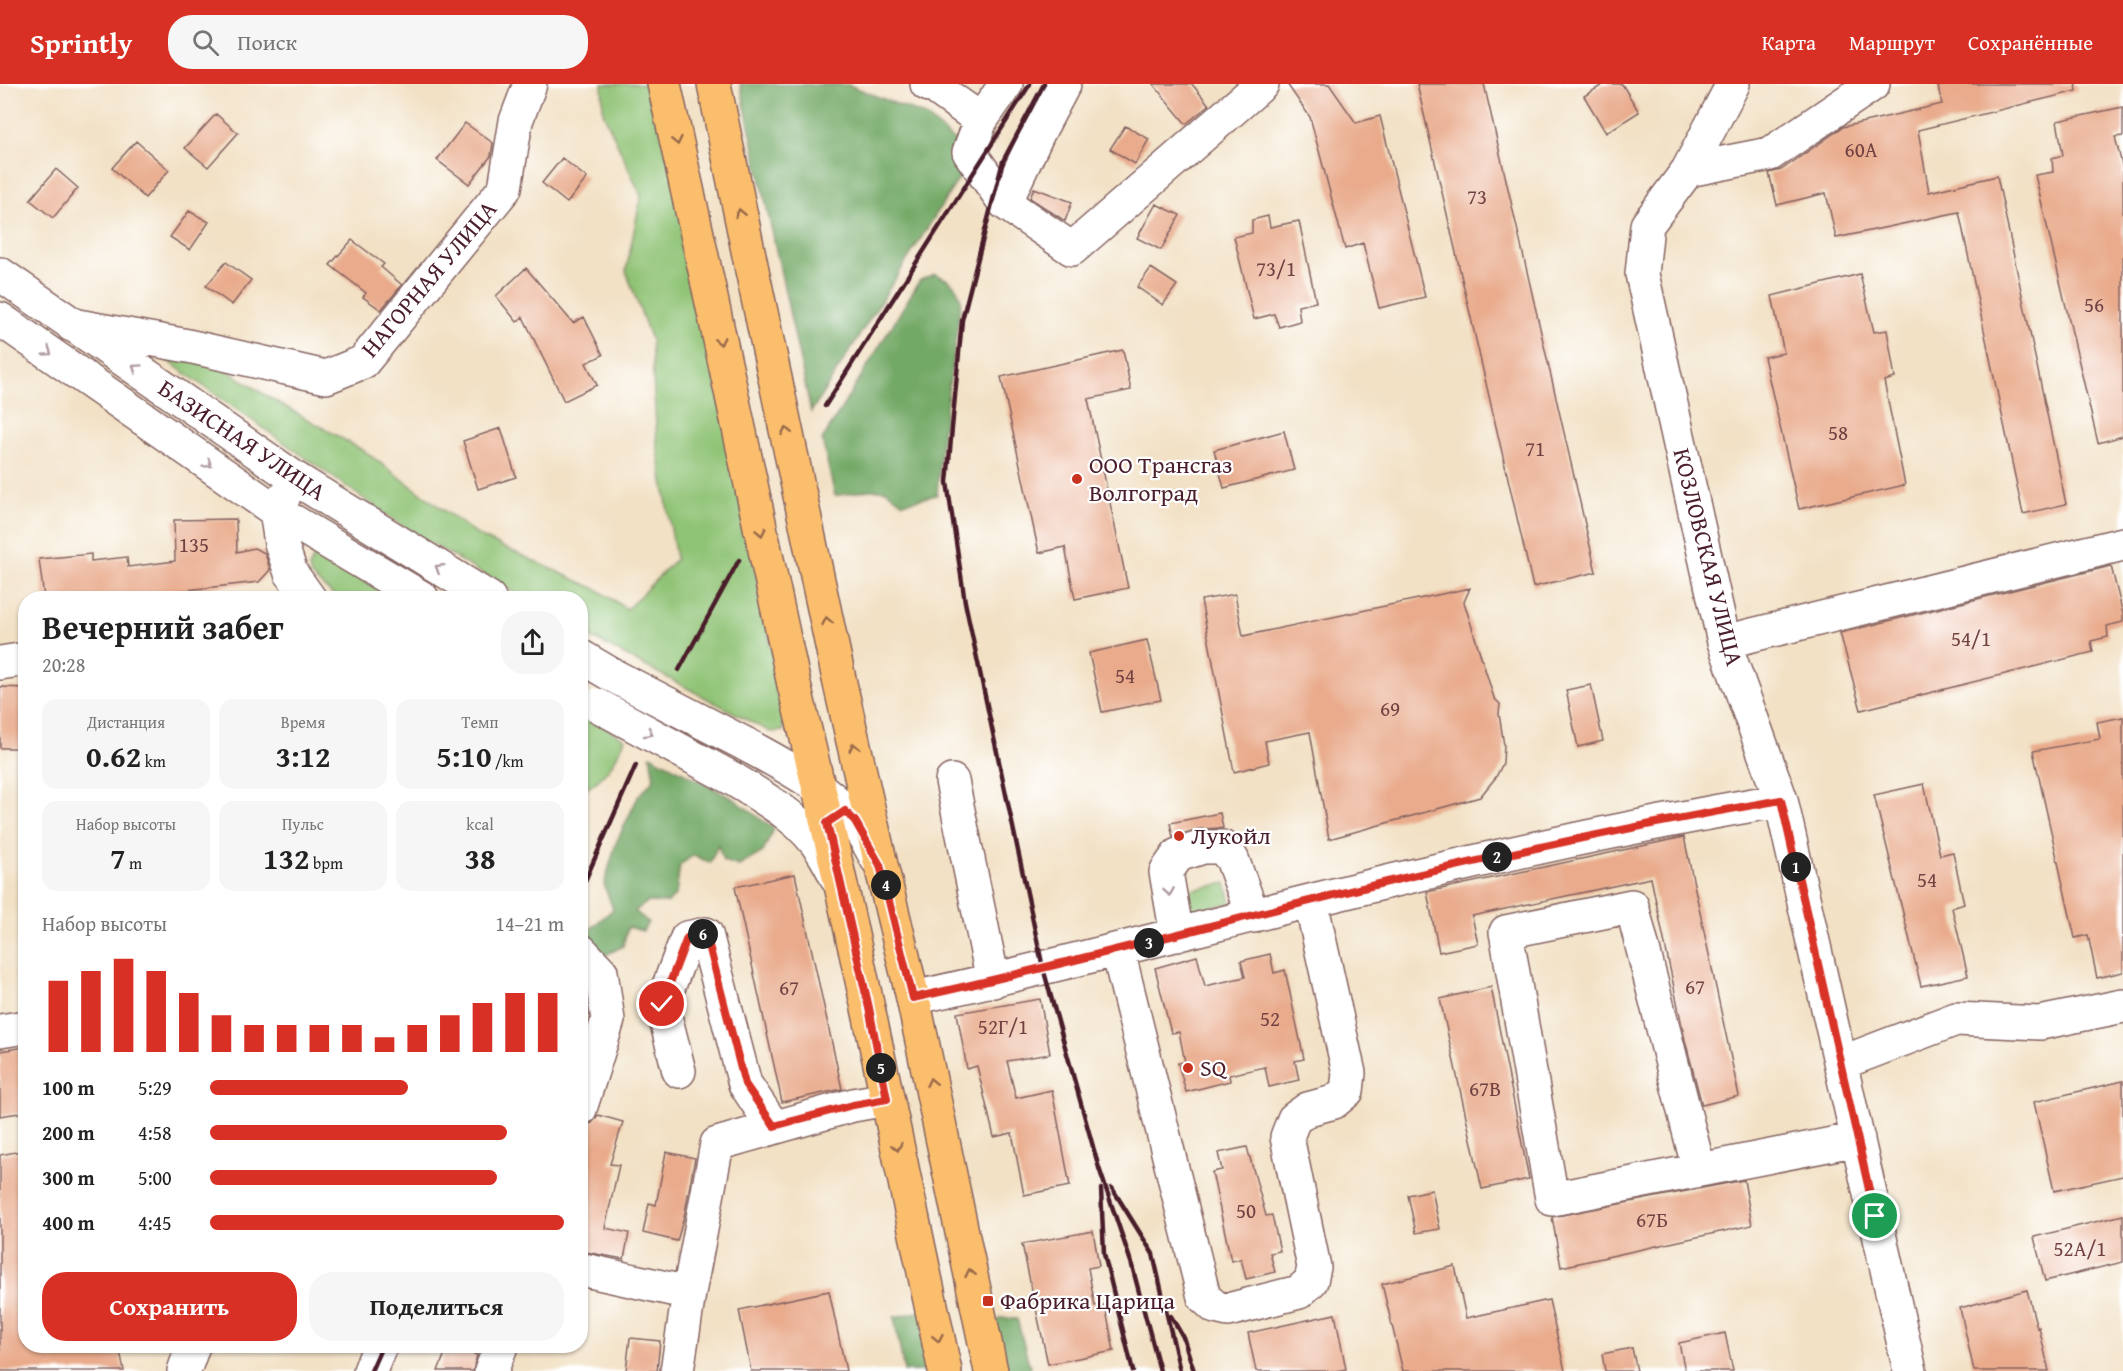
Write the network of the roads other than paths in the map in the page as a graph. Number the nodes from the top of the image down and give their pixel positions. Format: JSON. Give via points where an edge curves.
{"nodes":[{"id":1,"x":530,"y":84,"type":"edge"},
{"id":2,"x":664,"y":84,"type":"edge"},
{"id":3,"x":714,"y":84,"type":"edge"},
{"id":4,"x":927,"y":84,"type":"edge"},
{"id":5,"x":1006,"y":84,"type":"edge"},
{"id":6,"x":1064,"y":84,"type":"edge"},
{"id":7,"x":1262,"y":84,"type":"edge"},
{"id":8,"x":1732,"y":84,"type":"edge"},
{"id":9,"x":1873,"y":84,"type":"edge"},
{"id":10,"x":981,"y":120,"type":"junction"},
{"id":11,"x":1688,"y":170,"type":"junction"},
{"id":12,"x":1005,"y":203,"type":"junction"},
{"id":13,"x":0,"y":274,"type":"edge"},
{"id":14,"x":0,"y":319,"type":"edge"},
{"id":15,"x":72,"y":325,"type":"junction"},
{"id":16,"x":296,"y":479,"type":"junction"},
{"id":17,"x":276,"y":511,"type":"junction"},
{"id":18,"x":2123,"y":544,"type":"edge"},
{"id":19,"x":304,"y":591,"type":"edge"},
{"id":20,"x":410,"y":591,"type":"edge"},
{"id":21,"x":478,"y":591,"type":"edge"},
{"id":22,"x":1724,"y":642,"type":"junction"},
{"id":23,"x":18,"y":660,"type":"edge"},
{"id":24,"x":588,"y":661,"type":"edge"},
{"id":25,"x":0,"y":663,"type":"edge"},
{"id":26,"x":589,"y":699,"type":"edge"},
{"id":27,"x":805,"y":730,"type":"junction"},
{"id":28,"x":754,"y":749,"type":"junction"},
{"id":29,"x":952,"y":781,"type":"dead end"},
{"id":30,"x":862,"y":783,"type":"junction"},
{"id":31,"x":820,"y":790,"type":"junction"},
{"id":32,"x":1781,"y":800,"type":"junction"},
{"id":33,"x":823,"y":819,"type":"junction"},
{"id":34,"x":880,"y":865,"type":"junction"},
{"id":35,"x":1311,"y":902,"type":"junction"},
{"id":36,"x":1253,"y":916,"type":"junction"},
{"id":37,"x":1177,"y":936,"type":"junction"},
{"id":38,"x":1118,"y":951,"type":"junction"},
{"id":39,"x":588,"y":958,"type":"edge"},
{"id":40,"x":993,"y":981,"type":"junction"},
{"id":41,"x":913,"y":998,"type":"junction"},
{"id":42,"x":2123,"y":1006,"type":"edge"},
{"id":43,"x":18,"y":1028,"type":"edge"},
{"id":44,"x":0,"y":1031,"type":"edge"},
{"id":45,"x":1841,"y":1063,"type":"junction"},
{"id":46,"x":680,"y":1071,"type":"dead end"},
{"id":47,"x":588,"y":1084,"type":"edge"},
{"id":48,"x":887,"y":1099,"type":"junction"},
{"id":49,"x":774,"y":1126,"type":"junction"},
{"id":50,"x":1858,"y":1139,"type":"junction"},
{"id":51,"x":1699,"y":1170,"type":"junction"},
{"id":52,"x":588,"y":1271,"type":"edge"},
{"id":53,"x":689,"y":1293,"type":"junction"},
{"id":54,"x":191,"y":1353,"type":"edge"},
{"id":55,"x":377,"y":1353,"type":"edge"},
{"id":56,"x":498,"y":1353,"type":"edge"},
{"id":57,"x":184,"y":1371,"type":"edge"},
{"id":58,"x":370,"y":1371,"type":"edge"},
{"id":59,"x":491,"y":1371,"type":"edge"},
{"id":60,"x":677,"y":1371,"type":"edge"},
{"id":61,"x":945,"y":1371,"type":"edge"},
{"id":62,"x":991,"y":1371,"type":"edge"},
{"id":63,"x":1910,"y":1371,"type":"edge"}],
"edges":[{"from":1,"to":15,"type":"street","name":"НАГОРНАЯ УЛИЦА","via":[[516,121],[505,188],[363,362],[326,377]]},
{"from":2,"to":27,"type":"main road","one_way":true,"bridge":true},
{"from":30,"to":3,"type":"main road","one_way":true,"bridge":true},
{"from":4,"to":10,"type":"street"},
{"from":5,"to":10,"type":"street"},
{"from":6,"to":12,"type":"street"},
{"from":7,"to":12,"type":"street","via":[[1072,249]]},
{"from":8,"to":11,"type":"street","name":"КОЗЛОВСКАЯ УЛИЦА"},
{"from":9,"to":11,"type":"street","via":[[1770,154]]},
{"from":10,"to":12,"type":"street","via":[[969,152]]},
{"from":11,"to":22,"type":"street","name":"КОЗЛОВСКАЯ УЛИЦА","via":[[1647,225],[1642,274]]},
{"from":13,"to":15,"type":"street","name":"БАЗИСНАЯ УЛИЦА"},
{"from":14,"to":17,"type":"street","name":"БАЗИСНАЯ УЛИЦА","one_way":true},
{"from":16,"to":15,"type":"street","name":"БАЗИСНАЯ УЛИЦА","one_way":true},
{"from":16,"to":17,"type":"street"},
{"from":21,"to":16,"type":"street","name":"БАЗИСНАЯ УЛИЦА","one_way":true},
{"from":17,"to":19,"type":"street","via":[[291,573]]},
{"from":17,"to":20,"type":"street","name":"БАЗИСНАЯ УЛИЦА"},
{"from":18,"to":22,"type":"street"},
{"from":22,"to":32,"type":"street","name":"КОЗЛОВСКАЯ УЛИЦА"},
{"from":23,"to":25,"type":"street"},
{"from":24,"to":28,"type":"street","bridge":true},
{"from":26,"to":33,"type":"street","one_way":true,"bridge":true,"via":[[767,800]]},
{"from":27,"to":28,"type":"street","via":[[795,748],[787,753]]},
{"from":27,"to":31,"type":"main road"},
{"from":28,"to":31,"type":"street"},
{"from":29,"to":40,"type":"street"},
{"from":30,"to":33,"type":"street","via":[[858,794]]},
{"from":30,"to":34,"type":"main road"},
{"from":31,"to":33,"type":"main road"},
{"from":32,"to":35,"type":"street","via":[[1697,814],[1434,871]]},
{"from":32,"to":45,"type":"street","name":"КОЗЛОВСКАЯ УЛИЦА"},
{"from":33,"to":34,"type":"street","via":[[855,821]]},
{"from":33,"to":48,"type":"main road","via":[[842,885]]},
{"from":34,"to":41,"type":"main road"},
{"from":35,"to":36,"type":"street"},
{"from":35,"to":38,"type":"street","via":[[1349,1073],[1347,1091],[1334,1102],[1308,1109],[1294,1119],[1287,1137],[1314,1267],[1311,1281],[1299,1292],[1228,1310],[1215,1307],[1204,1297]]},
{"from":36,"to":37,"type":"street"},
{"from":36,"to":37,"type":"street","one_way":true,"via":[[1232,859],[1222,847],[1203,847],[1178,855],[1166,872]]},
{"from":37,"to":38,"type":"street"},
{"from":38,"to":40,"type":"street"},
{"from":39,"to":47,"type":"street","via":[[602,972],[608,1020]]},
{"from":40,"to":41,"type":"street"},
{"from":62,"to":41,"type":"main road","one_way":true},
{"from":42,"to":45,"type":"street","via":[[2040,1023],[1956,1019]]},
{"from":43,"to":44,"type":"street"},
{"from":45,"to":50,"type":"street","name":"КОЗЛОВСКАЯ УЛИЦА"},
{"from":46,"to":49,"type":"street","via":[[662,1004],[687,938],[706,934],[745,1084]]},
{"from":48,"to":49,"type":"street"},
{"from":48,"to":61,"type":"main road","one_way":true},
{"from":49,"to":53,"type":"street","via":[[717,1144]]},
{"from":50,"to":51,"type":"street"},
{"from":50,"to":63,"type":"street","name":"КОЗЛОВСКАЯ УЛИЦА"},
{"from":51,"to":51,"type":"street","via":[[1632,906],[1506,932],[1552,1200]]},
{"from":52,"to":53,"type":"street"},
{"from":53,"to":60,"type":"street"},
{"from":54,"to":57,"type":"street"},
{"from":55,"to":58,"type":"street"},
{"from":56,"to":59,"type":"street"}]}
